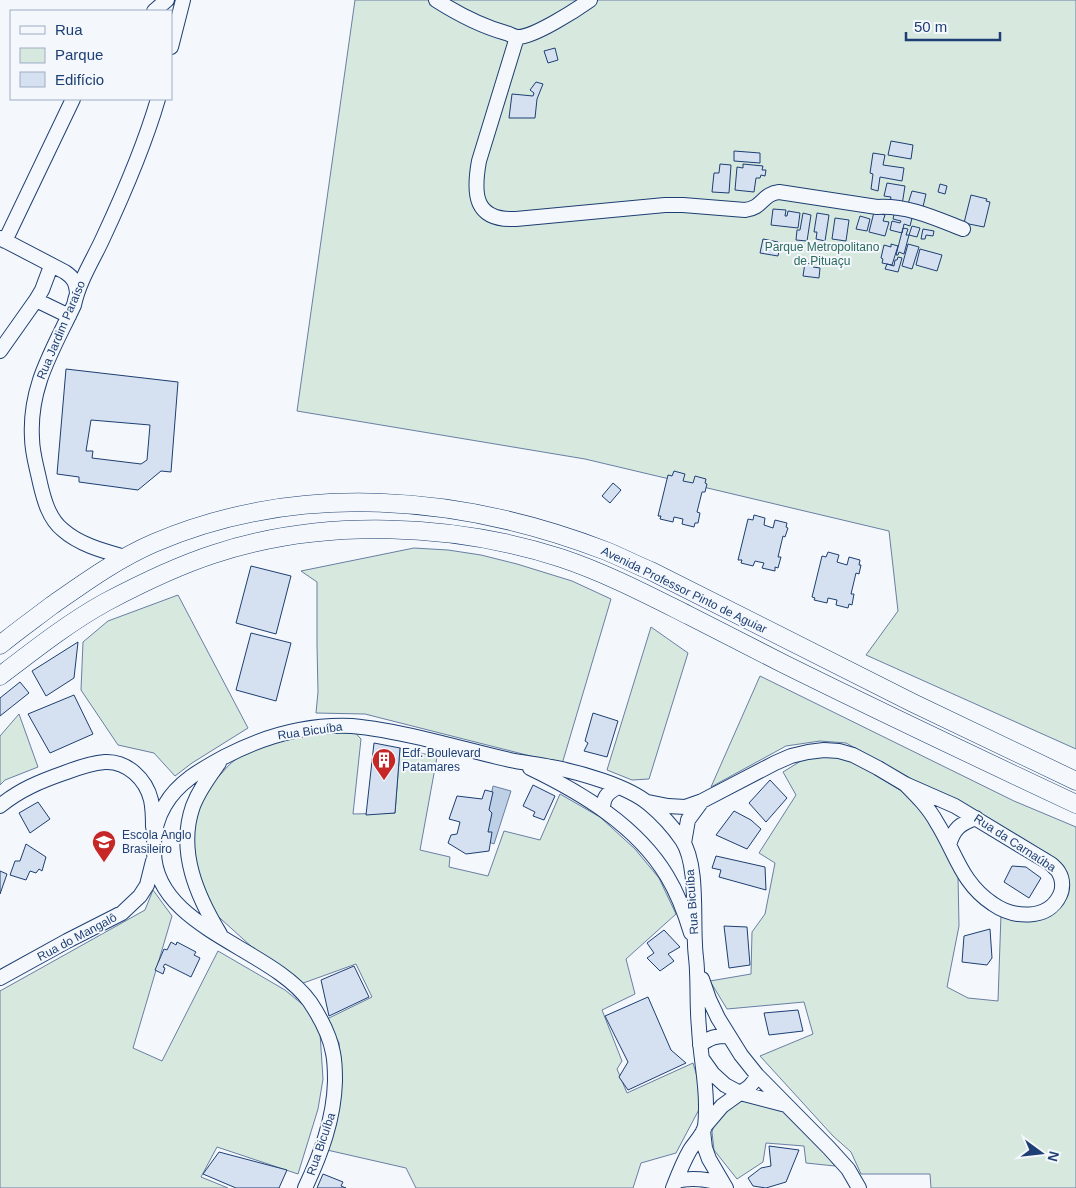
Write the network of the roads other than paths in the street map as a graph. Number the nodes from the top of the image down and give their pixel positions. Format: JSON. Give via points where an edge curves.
{"nodes":[{"id":1,"x":167,"y":0,"type":"edge"},
{"id":2,"x":183,"y":0,"type":"edge"},
{"id":3,"x":436,"y":0,"type":"edge"},
{"id":4,"x":590,"y":0,"type":"edge"},
{"id":5,"x":155,"y":10,"type":"edge"},
{"id":6,"x":517,"y":37,"type":"junction"},
{"id":7,"x":172,"y":43,"type":"edge"},
{"id":8,"x":73,"y":100,"type":"edge"},
{"id":9,"x":158,"y":100,"type":"edge"},
{"id":10,"x":963,"y":229,"type":"dead end"},
{"id":11,"x":3,"y":240,"type":"edge"},
{"id":12,"x":52,"y":266,"type":"junction"},
{"id":13,"x":77,"y":293,"type":"junction"},
{"id":14,"x":36,"y":300,"type":"junction"},
{"id":15,"x":69,"y":316,"type":"junction"},
{"id":16,"x":0,"y":352,"type":"edge"},
{"id":17,"x":126,"y":557,"type":"junction"},
{"id":18,"x":0,"y":645,"type":"edge"},
{"id":19,"x":0,"y":676,"type":"edge"},
{"id":20,"x":223,"y":758,"type":"junction"},
{"id":21,"x":518,"y":762,"type":"junction"},
{"id":22,"x":1076,"y":781,"type":"edge"},
{"id":23,"x":906,"y":784,"type":"junction"},
{"id":24,"x":618,"y":787,"type":"junction"},
{"id":25,"x":172,"y":795,"type":"junction"},
{"id":26,"x":702,"y":801,"type":"junction"},
{"id":27,"x":648,"y":802,"type":"junction"},
{"id":28,"x":1076,"y":804,"type":"edge"},
{"id":29,"x":0,"y":806,"type":"edge"},
{"id":30,"x":193,"y":806,"type":"junction"},
{"id":31,"x":603,"y":810,"type":"junction"},
{"id":32,"x":976,"y":818,"type":"junction"},
{"id":33,"x":154,"y":832,"type":"junction"},
{"id":34,"x":684,"y":843,"type":"junction"},
{"id":35,"x":949,"y":845,"type":"junction"},
{"id":36,"x":154,"y":858,"type":"junction"},
{"id":37,"x":690,"y":862,"type":"junction"},
{"id":38,"x":668,"y":877,"type":"junction"},
{"id":39,"x":195,"y":884,"type":"junction"},
{"id":40,"x":173,"y":900,"type":"junction"},
{"id":41,"x":223,"y":939,"type":"junction"},
{"id":42,"x":695,"y":944,"type":"junction"},
{"id":43,"x":697,"y":968,"type":"junction"},
{"id":44,"x":0,"y":978,"type":"edge"},
{"id":45,"x":728,"y":1036,"type":"junction"},
{"id":46,"x":700,"y":1045,"type":"junction"},
{"id":47,"x":702,"y":1060,"type":"junction"},
{"id":48,"x":757,"y":1076,"type":"junction"},
{"id":49,"x":740,"y":1093,"type":"junction"},
{"id":50,"x":786,"y":1105,"type":"junction"},
{"id":51,"x":704,"y":1128,"type":"junction"},
{"id":52,"x":674,"y":1184,"type":"edge"},
{"id":53,"x":725,"y":1186,"type":"edge"},
{"id":54,"x":305,"y":1188,"type":"edge"},
{"id":55,"x":859,"y":1188,"type":"edge"}],
"edges":[{"from":1,"to":5,"type":"street"},
{"from":2,"to":7,"type":"street"},
{"from":3,"to":6,"type":"street","via":[[480,24]]},
{"from":4,"to":6,"type":"street","via":[[546,27]]},
{"from":6,"to":10,"type":"street","via":[[476,176],[479,203],[492,216],[510,219],[666,205],[745,210],[758,206],[767,196],[779,192],[905,209]]},
{"from":8,"to":11,"type":"street"},
{"from":9,"to":13,"type":"street","name":"Rua Jardim Paraíso","via":[[129,180]]},
{"from":11,"to":12,"type":"street"},
{"from":12,"to":13,"type":"street","via":[[72,277]]},
{"from":12,"to":14,"type":"street"},
{"from":13,"to":15,"type":"street","name":"Rua Jardim Paraíso"},
{"from":14,"to":15,"type":"street"},
{"from":14,"to":16,"type":"street"},
{"from":15,"to":17,"type":"street","name":"Rua Jardim Paraíso","via":[[36,390],[32,438],[41,487],[50,515],[65,532],[94,548]]},
{"from":17,"to":18,"type":"main road","name":"Avenida Professor Pinto de Aguiar","via":[[72,591]]},
{"from":17,"to":22,"type":"main road","name":"Avenida Professor Pinto de Aguiar","via":[[159,541],[221,519],[294,505],[390,503],[488,516],[568,538],[616,556]]},
{"from":19,"to":28,"type":"main road","name":"Avenida Professor Pinto de Aguiar","via":[[105,603],[196,560],[296,535],[343,530],[434,531],[515,545],[598,572]]},
{"from":20,"to":21,"type":"street","name":"Rua Bicuíba","via":[[278,734],[349,726],[404,734]]},
{"from":20,"to":25,"type":"street","name":"Rua Bicuíba","via":[[186,781]]},
{"from":20,"to":30,"type":"street","name":"Rua Bicuíba"},
{"from":21,"to":24,"type":"street","name":"Rua Bicuíba","via":[[552,767]]},
{"from":21,"to":31,"type":"street","name":"Rua Bicuíba","via":[[574,790]]},
{"from":23,"to":26,"type":"street","name":"Rua da Carnaúba","via":[[854,755],[824,750],[791,756]]},
{"from":23,"to":32,"type":"street","name":"Rua da Carnaúba"},
{"from":23,"to":35,"type":"street","name":"Rua da Carnaúba","via":[[937,822]]},
{"from":24,"to":27,"type":"street","name":"Rua Bicuíba"},
{"from":24,"to":31,"type":"street","via":[[606,796]]},
{"from":25,"to":30,"type":"street","via":[[185,796]]},
{"from":25,"to":33,"type":"street","name":"Rua Bicuíba"},
{"from":26,"to":27,"type":"street","name":"Rua da Carnaúba","via":[[685,807]]},
{"from":26,"to":34,"type":"street","name":"Rua da Carnaúba","via":[[688,820]]},
{"from":27,"to":34,"type":"street","name":"Rua Bicuíba"},
{"from":29,"to":33,"type":"street","via":[[25,788],[48,778],[90,765],[117,763],[139,776],[146,787],[151,800]]},
{"from":30,"to":39,"type":"street","name":"Rua Bicuíba","via":[[188,851]]},
{"from":31,"to":38,"type":"street","name":"Rua Bicuíba","via":[[649,851]]},
{"from":32,"to":35,"type":"street","via":[[958,827]]},
{"from":32,"to":35,"type":"street","name":"Rua da Carnaúba","via":[[1052,864],[1059,872],[1062,891],[1050,908],[1028,915],[1015,914],[993,905],[970,883]]},
{"from":33,"to":36,"type":"street","name":"Rua Bicuíba"},
{"from":34,"to":37,"type":"street","name":"Rua Bicuíba"},
{"from":36,"to":40,"type":"street","name":"Rua Bicuíba","via":[[160,879]]},
{"from":36,"to":44,"type":"street","name":"Rua do Mangalô","via":[[147,885],[122,913]]},
{"from":37,"to":38,"type":"street","via":[[682,873]]},
{"from":37,"to":42,"type":"street","name":"Rua Bicuíba"},
{"from":38,"to":42,"type":"street","name":"Rua Bicuíba"},
{"from":39,"to":40,"type":"street","via":[[187,897]]},
{"from":39,"to":41,"type":"street","name":"Rua Bicuíba"},
{"from":40,"to":41,"type":"street","name":"Rua Bicuíba"},
{"from":41,"to":54,"type":"street","name":"Rua Bicuíba","via":[[272,968],[295,986],[319,1018],[334,1054],[331,1120]]},
{"from":42,"to":43,"type":"street","name":"Rua Bicuíba"},
{"from":43,"to":45,"type":"street","name":"Rua Bicuíba"},
{"from":43,"to":46,"type":"street","name":"Rua Bicuíba"},
{"from":45,"to":46,"type":"street","via":[[709,1038]]},
{"from":45,"to":48,"type":"street","name":"Rua Bicuíba"},
{"from":46,"to":47,"type":"street","name":"Rua Bicuíba"},
{"from":47,"to":49,"type":"street","via":[[725,1085]]},
{"from":47,"to":51,"type":"street","name":"Rua Bicuíba","via":[[706,1094]]},
{"from":48,"to":49,"type":"street","via":[[751,1086]]},
{"from":48,"to":50,"type":"street","name":"Rua Bicuíba"},
{"from":49,"to":50,"type":"street"},
{"from":49,"to":51,"type":"street","via":[[722,1106]]},
{"from":50,"to":55,"type":"street","name":"Rua Bicuíba","via":[[848,1169]]},
{"from":51,"to":52,"type":"street"},
{"from":51,"to":53,"type":"street","name":"Rua Bicuíba","via":[[705,1148]]},
{"from":52,"to":53,"type":"street","via":[[687,1178],[699,1178]]}]}
